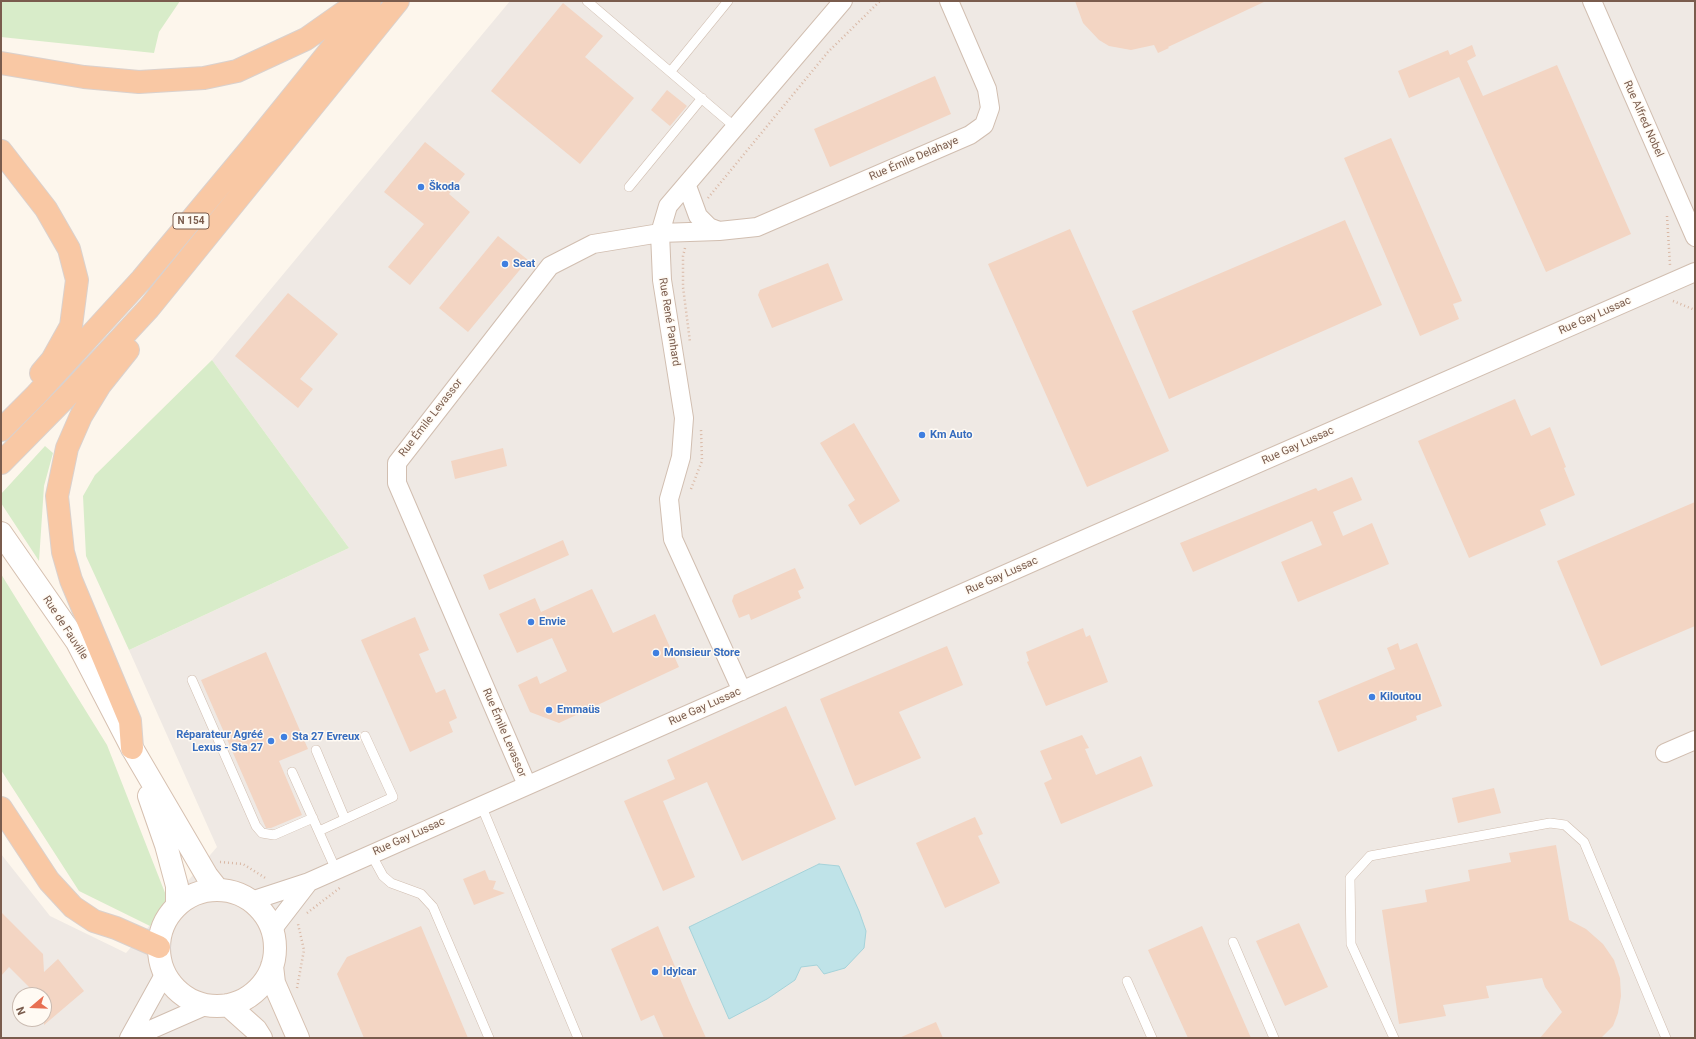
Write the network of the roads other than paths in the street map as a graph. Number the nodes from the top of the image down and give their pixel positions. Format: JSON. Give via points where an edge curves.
{"nodes":[{"id":1,"x":360,"y":1,"type":"edge"},
{"id":2,"x":370,"y":1,"type":"edge"},
{"id":3,"x":398,"y":1,"type":"edge"},
{"id":4,"x":587,"y":1,"type":"edge"},
{"id":5,"x":728,"y":1,"type":"edge"},
{"id":6,"x":843,"y":1,"type":"edge"},
{"id":7,"x":949,"y":1,"type":"edge"},
{"id":8,"x":1592,"y":1,"type":"edge"},
{"id":9,"x":1,"y":63,"type":"edge"},
{"id":10,"x":671,"y":71,"type":"junction"},
{"id":11,"x":702,"y":98,"type":"junction"},
{"id":12,"x":735,"y":127,"type":"junction"},
{"id":13,"x":1,"y":151,"type":"edge"},
{"id":14,"x":687,"y":186,"type":"junction"},
{"id":15,"x":629,"y":187,"type":"dead end"},
{"id":16,"x":694,"y":224,"type":"junction"},
{"id":17,"x":660,"y":233,"type":"junction"},
{"id":18,"x":1695,"y":237,"type":"edge"},
{"id":19,"x":1695,"y":272,"type":"edge"},
{"id":20,"x":149,"y":308,"type":"junction"},
{"id":21,"x":1,"y":423,"type":"edge"},
{"id":22,"x":1,"y":430,"type":"edge"},
{"id":23,"x":1,"y":463,"type":"edge"},
{"id":24,"x":1,"y":533,"type":"edge"},
{"id":25,"x":192,"y":680,"type":"dead end"},
{"id":26,"x":742,"y":691,"type":"junction"},
{"id":27,"x":365,"y":736,"type":"dead end"},
{"id":28,"x":1695,"y":740,"type":"edge"},
{"id":29,"x":132,"y":748,"type":"junction"},
{"id":30,"x":316,"y":750,"type":"dead end"},
{"id":31,"x":1665,"y":753,"type":"dead end"},
{"id":32,"x":292,"y":772,"type":"dead end"},
{"id":33,"x":527,"y":786,"type":"junction"},
{"id":34,"x":481,"y":805,"type":"junction"},
{"id":35,"x":1,"y":808,"type":"edge"},
{"id":36,"x":313,"y":818,"type":"junction"},
{"id":37,"x":345,"y":819,"type":"junction"},
{"id":38,"x":319,"y":831,"type":"junction"},
{"id":39,"x":371,"y":854,"type":"junction"},
{"id":40,"x":340,"y":878,"type":"junction"},
{"id":41,"x":309,"y":882,"type":"junction"},
{"id":42,"x":218,"y":890,"type":"junction"},
{"id":43,"x":251,"y":901,"type":"junction"},
{"id":44,"x":177,"y":905,"type":"junction"},
{"id":45,"x":272,"y":930,"type":"junction"},
{"id":46,"x":1233,"y":942,"type":"dead end"},
{"id":47,"x":159,"y":947,"type":"junction"},
{"id":48,"x":272,"y":966,"type":"junction"},
{"id":49,"x":165,"y":973,"type":"junction"},
{"id":50,"x":1127,"y":981,"type":"dead end"},
{"id":51,"x":207,"y":1005,"type":"junction"},
{"id":52,"x":228,"y":1005,"type":"junction"},
{"id":53,"x":128,"y":1038,"type":"edge"},
{"id":54,"x":132,"y":1038,"type":"edge"},
{"id":55,"x":261,"y":1038,"type":"edge"},
{"id":56,"x":298,"y":1038,"type":"edge"},
{"id":57,"x":489,"y":1038,"type":"edge"},
{"id":58,"x":578,"y":1038,"type":"edge"},
{"id":59,"x":1152,"y":1038,"type":"edge"},
{"id":60,"x":1274,"y":1038,"type":"edge"},
{"id":61,"x":1394,"y":1038,"type":"edge"},
{"id":62,"x":1666,"y":1038,"type":"edge"}],
"edges":[{"from":1,"to":9,"type":"highway","via":[[306,39],[238,71],[204,78],[139,82],[84,77]]},
{"from":2,"to":22,"type":"highway","number":"N 154","via":[[142,279]]},
{"from":3,"to":20,"type":"highway","number":"N 154"},
{"from":4,"to":10,"type":"lane"},
{"from":5,"to":10,"type":"lane"},
{"from":6,"to":12,"type":"street","name":"Rue René Panhard"},
{"from":7,"to":16,"type":"street","name":"Rue Émile Delahaye","via":[[987,90],[990,108],[984,125],[970,135],[758,227],[718,231]]},
{"from":8,"to":18,"type":"street","name":"Rue Alfred Nobel"},
{"from":10,"to":11,"type":"lane"},
{"from":11,"to":12,"type":"lane"},
{"from":11,"to":15,"type":"lane"},
{"from":12,"to":14,"type":"street","name":"Rue René Panhard"},
{"from":13,"to":21,"type":"highway","via":[[46,209],[69,249],[77,280],[70,326],[52,360]]},
{"from":14,"to":16,"type":"street"},
{"from":14,"to":17,"type":"street","name":"Rue René Panhard","via":[[668,206]]},
{"from":16,"to":17,"type":"street","name":"Rue Émile Delahaye"},
{"from":17,"to":26,"type":"street","name":"Rue René Panhard","via":[[662,280],[684,418],[681,457],[669,499],[673,539]]},
{"from":17,"to":33,"type":"street","name":"Rue Émile Levassor","via":[[592,244],[550,266],[397,463],[397,482]]},
{"from":19,"to":26,"type":"street","name":"Rue Gay Lussac"},
{"from":20,"to":23,"type":"highway","number":"N 154"},
{"from":20,"to":29,"type":"highway","via":[[130,348],[100,385],[81,416],[67,448],[57,496],[63,552],[70,580],[130,721]]},
{"from":24,"to":29,"type":"main road","name":"Rue de Fauville","via":[[77,642]]},
{"from":25,"to":36,"type":"lane","via":[[256,826],[262,833],[274,835]]},
{"from":26,"to":33,"type":"street","name":"Rue Gay Lussac"},
{"from":27,"to":37,"type":"lane","via":[[393,797]]},
{"from":28,"to":31,"type":"street"},
{"from":29,"to":42,"type":"main road","via":[[199,863]]},
{"from":29,"to":44,"type":"main road","via":[[166,845],[177,886]]},
{"from":30,"to":37,"type":"lane"},
{"from":32,"to":36,"type":"lane"},
{"from":33,"to":34,"type":"street","name":"Rue Gay Lussac"},
{"from":34,"to":39,"type":"street","name":"Rue Gay Lussac"},
{"from":34,"to":58,"type":"lane"},
{"from":35,"to":47,"type":"highway","via":[[49,881],[73,907],[94,921]]},
{"from":36,"to":38,"type":"lane"},
{"from":37,"to":38,"type":"lane"},
{"from":38,"to":40,"type":"lane"},
{"from":39,"to":40,"type":"street","name":"Rue Gay Lussac"},
{"from":39,"to":57,"type":"lane","via":[[387,880],[421,894],[433,907]]},
{"from":40,"to":41,"type":"street","name":"Rue Gay Lussac"},
{"from":41,"to":43,"type":"street","name":"Rue Gay Lussac"},
{"from":41,"to":45,"type":"street","name":"Rue Gay Lussac","via":[[294,913]]},
{"from":42,"to":43,"type":"main road","via":[[235,892]]},
{"from":42,"to":44,"type":"main road","via":[[203,891],[189,896]]},
{"from":43,"to":45,"type":"main road","via":[[264,914]]},
{"from":44,"to":47,"type":"main road","via":[[164,924]]},
{"from":45,"to":48,"type":"main road","via":[[275,948]]},
{"from":46,"to":60,"type":"lane"},
{"from":47,"to":49,"type":"main road"},
{"from":48,"to":52,"type":"main road","via":[[255,992],[243,1000]]},
{"from":48,"to":56,"type":"main road","via":[[274,983]]},
{"from":49,"to":51,"type":"main road","via":[[175,988],[189,999]]},
{"from":49,"to":53,"type":"street"},
{"from":50,"to":59,"type":"lane"},
{"from":51,"to":52,"type":"main road"},
{"from":51,"to":54,"type":"street"},
{"from":52,"to":55,"type":"main road","via":[[256,1030]]},
{"from":61,"to":62,"type":"lane","via":[[1352,944],[1350,878],[1370,856],[1550,823],[1565,825],[1584,842]]}]}
